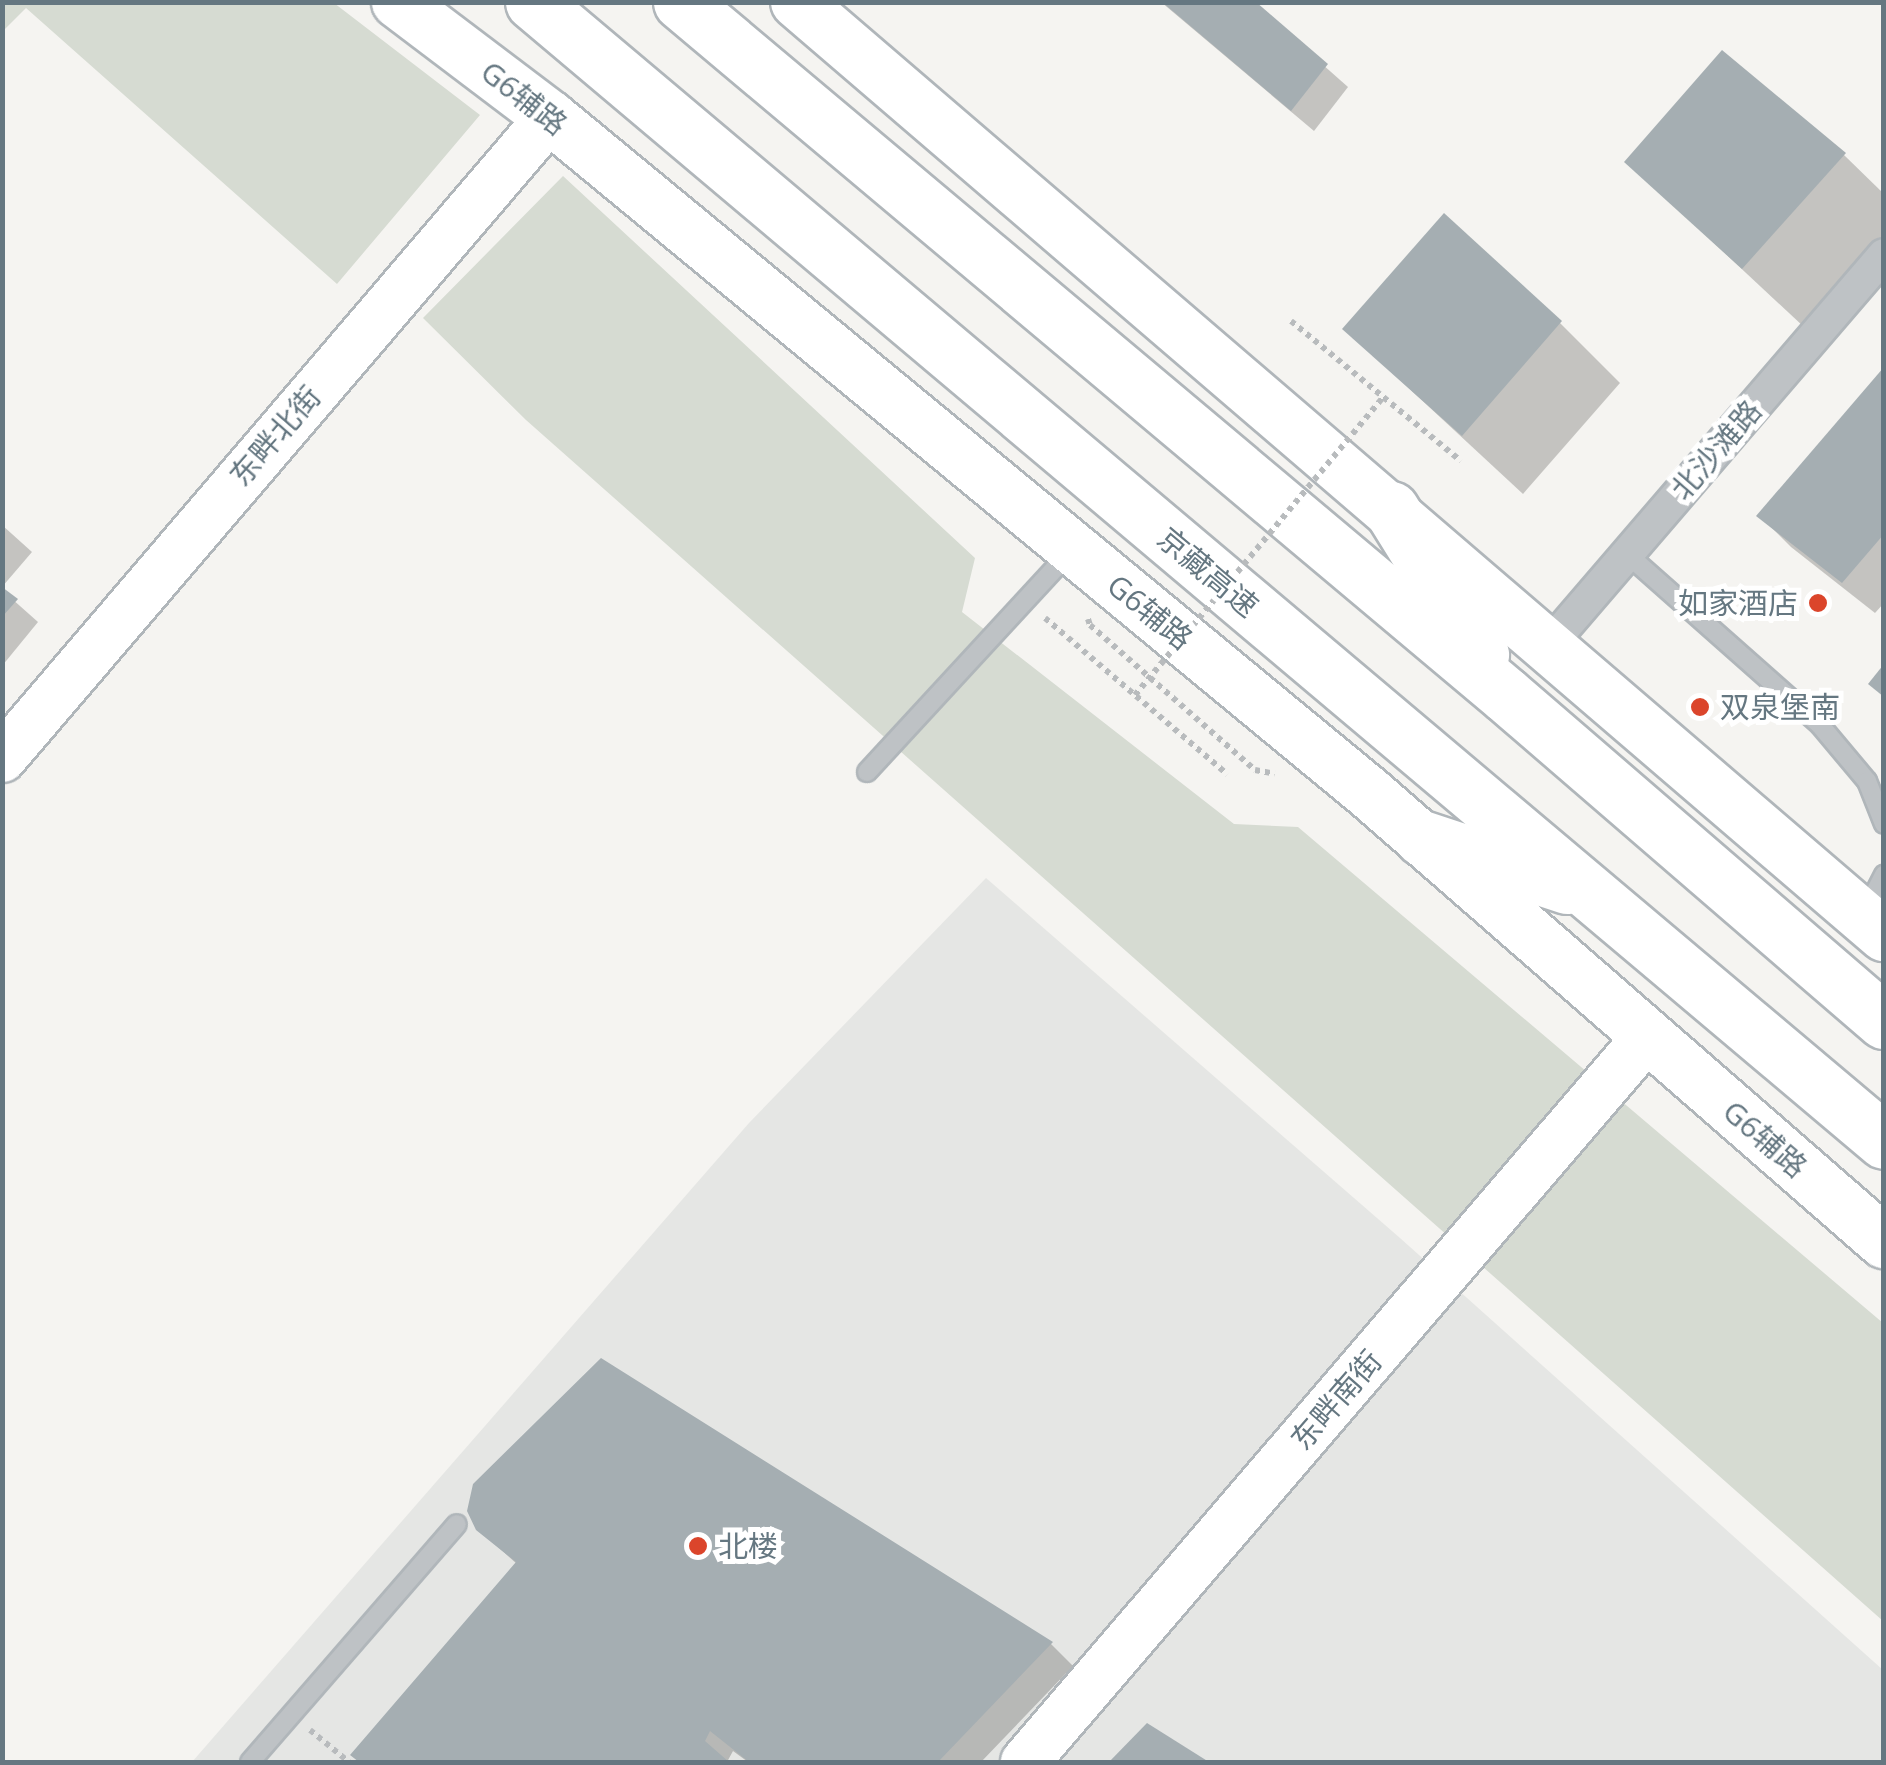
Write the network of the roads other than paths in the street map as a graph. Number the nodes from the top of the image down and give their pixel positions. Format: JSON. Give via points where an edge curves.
{"nodes":[{"id":1,"x":398,"y":2,"type":"edge"},
{"id":2,"x":533,"y":2,"type":"edge"},
{"id":3,"x":681,"y":2,"type":"edge"},
{"id":4,"x":797,"y":2,"type":"edge"},
{"id":5,"x":550,"y":117,"type":"junction"},
{"id":6,"x":1884,"y":255,"type":"edge"},
{"id":7,"x":1391,"y":509,"type":"junction"},
{"id":8,"x":1073,"y":549,"type":"junction"},
{"id":9,"x":1627,"y":554,"type":"junction"},
{"id":10,"x":1548,"y":645,"type":"junction"},
{"id":11,"x":1506,"y":695,"type":"junction"},
{"id":12,"x":2,"y":758,"type":"edge"},
{"id":13,"x":867,"y":772,"type":"dead end"},
{"id":14,"x":1884,"y":824,"type":"edge"},
{"id":15,"x":1422,"y":838,"type":"junction"},
{"id":16,"x":1594,"y":894,"type":"junction"},
{"id":17,"x":1876,"y":909,"type":"edge"},
{"id":18,"x":1884,"y":1021,"type":"edge"},
{"id":19,"x":1648,"y":1038,"type":"junction"},
{"id":20,"x":1882,"y":1140,"type":"edge"},
{"id":21,"x":1884,"y":1242,"type":"edge"},
{"id":22,"x":456,"y":1524,"type":"dead end"},
{"id":23,"x":250,"y":1762,"type":"edge"},
{"id":24,"x":1024,"y":1762,"type":"edge"}],
"edges":[{"from":1,"to":5,"type":"main road","name":"G6辅路"},
{"from":2,"to":16,"type":"highway","name":"京藏高速"},
{"from":3,"to":11,"type":"highway"},
{"from":4,"to":7,"type":"main road"},
{"from":5,"to":8,"type":"main road","name":"G6辅路"},
{"from":5,"to":12,"type":"street","name":"东畔北街"},
{"from":6,"to":9,"type":"street","name":"北沙滩路"},
{"from":7,"to":10,"type":"main road"},
{"from":7,"to":11,"type":"highway"},
{"from":8,"to":13,"type":"lane"},
{"from":8,"to":15,"type":"main road","name":"G6辅路"},
{"from":9,"to":10,"type":"street","name":"北沙滩路"},
{"from":9,"to":14,"type":"lane","via":[[1820,726],[1867,780]]},
{"from":10,"to":17,"type":"main road"},
{"from":11,"to":18,"type":"highway"},
{"from":15,"to":16,"type":"highway"},
{"from":15,"to":19,"type":"main road","name":"G6辅路"},
{"from":16,"to":20,"type":"highway","name":"京藏高速"},
{"from":19,"to":21,"type":"main road","name":"G6辅路"},
{"from":19,"to":24,"type":"street","name":"东畔南街"},
{"from":22,"to":23,"type":"lane"}]}
